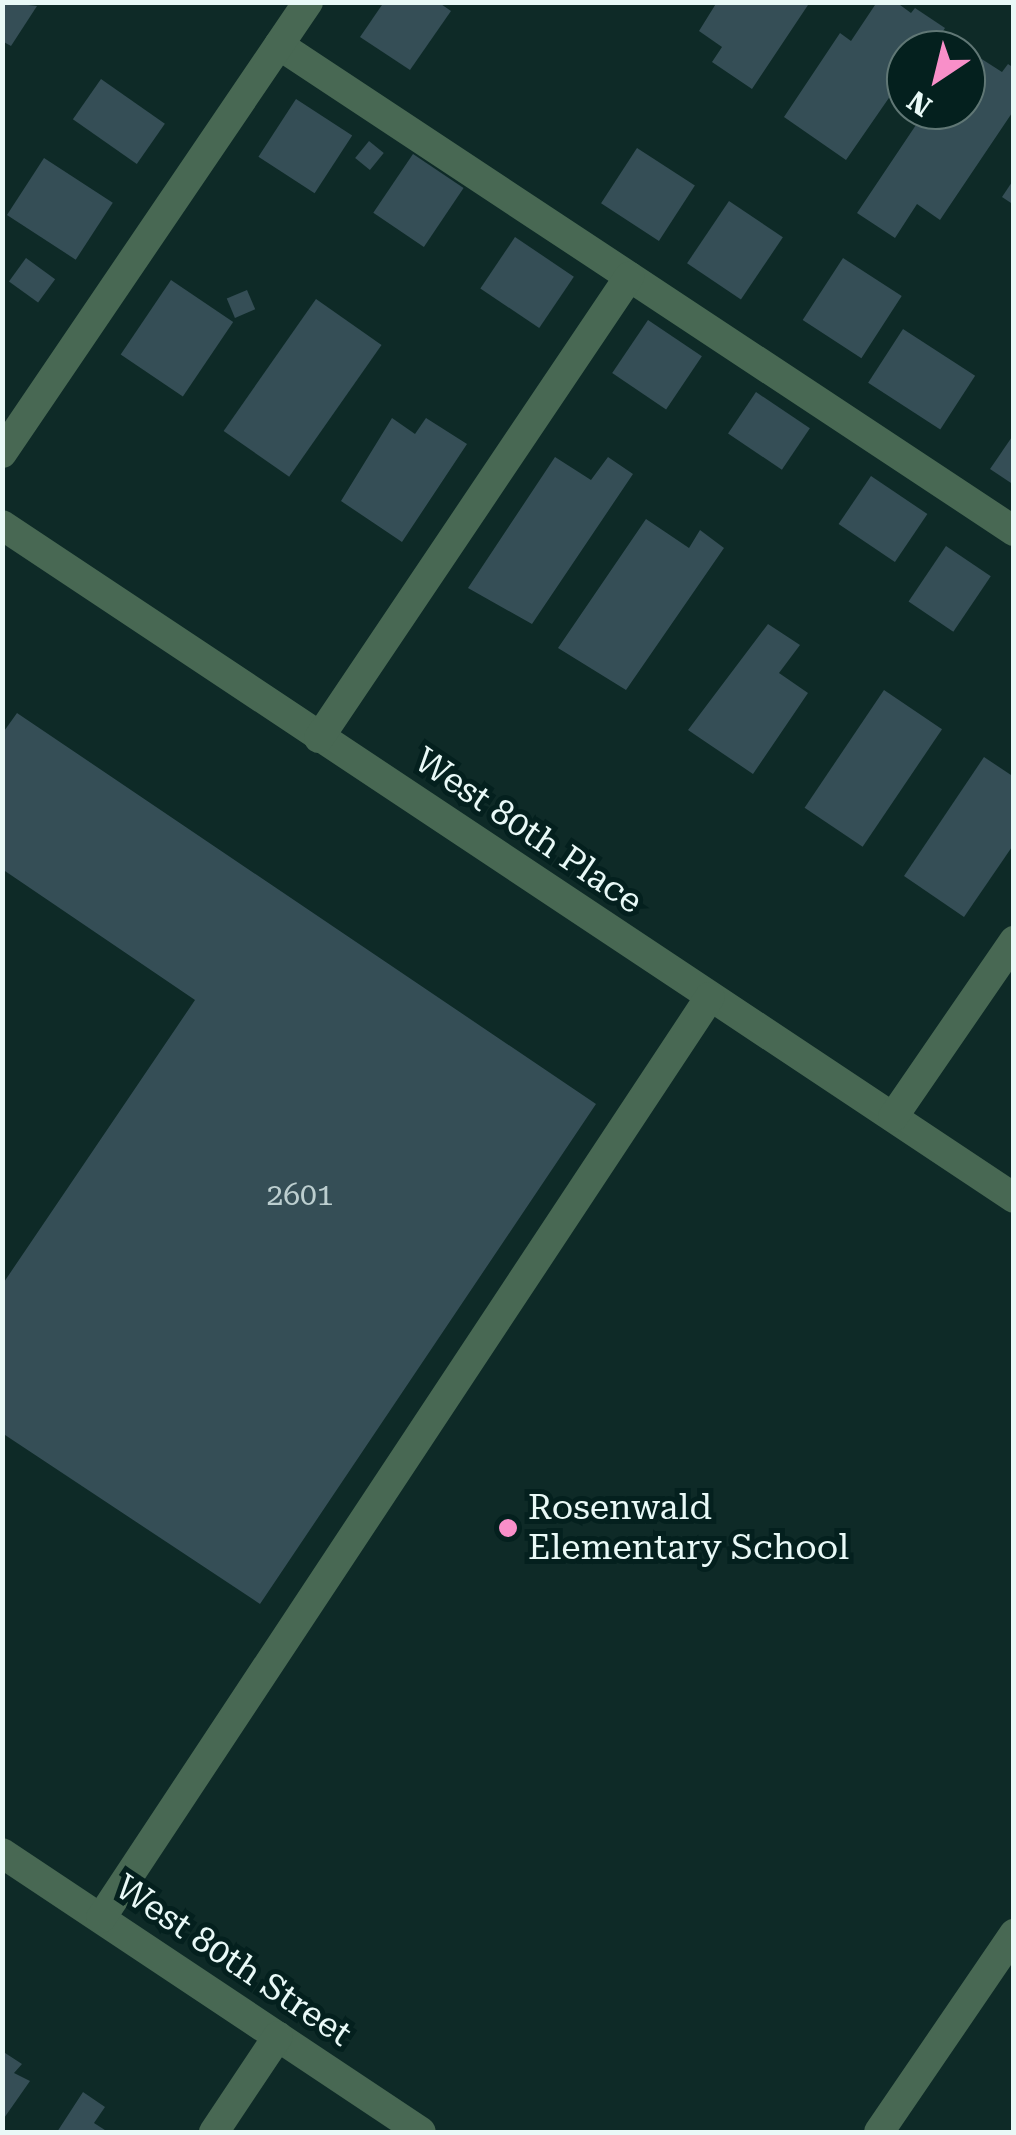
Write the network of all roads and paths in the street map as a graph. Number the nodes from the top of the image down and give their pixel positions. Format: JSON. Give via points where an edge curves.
{"nodes":[{"id":1,"x":308,"y":2,"type":"edge"},
{"id":2,"x":279,"y":45,"type":"junction"},
{"id":3,"x":629,"y":277,"type":"junction"},
{"id":4,"x":2,"y":454,"type":"edge"},
{"id":5,"x":2,"y":526,"type":"edge"},
{"id":6,"x":1014,"y":531,"type":"edge"},
{"id":7,"x":319,"y":738,"type":"junction"},
{"id":8,"x":1014,"y":941,"type":"edge"},
{"id":9,"x":710,"y":997,"type":"junction"},
{"id":10,"x":892,"y":1117,"type":"junction"},
{"id":11,"x":1014,"y":1198,"type":"edge"},
{"id":12,"x":2,"y":1852,"type":"edge"},
{"id":13,"x":100,"y":1918,"type":"junction"},
{"id":14,"x":1014,"y":1934,"type":"edge"},
{"id":15,"x":278,"y":2036,"type":"junction"},
{"id":16,"x":214,"y":2132,"type":"edge"},
{"id":17,"x":422,"y":2132,"type":"edge"},
{"id":18,"x":879,"y":2132,"type":"edge"}],
"edges":[{"from":1,"to":2,"type":"street"},
{"from":2,"to":3,"type":"street"},
{"from":2,"to":4,"type":"street"},
{"from":3,"to":6,"type":"street"},
{"from":3,"to":7,"type":"street"},
{"from":5,"to":7,"type":"street","name":"West 80th Place"},
{"from":7,"to":9,"type":"street","name":"West 80th Place"},
{"from":8,"to":10,"type":"street"},
{"from":9,"to":10,"type":"street","name":"West 80th Place"},
{"from":9,"to":13,"type":"street"},
{"from":10,"to":11,"type":"street","name":"West 80th Place"},
{"from":12,"to":13,"type":"street","name":"West 80th Street"},
{"from":13,"to":15,"type":"street","name":"West 80th Street"},
{"from":14,"to":18,"type":"street"},
{"from":15,"to":16,"type":"street"},
{"from":15,"to":17,"type":"street","name":"West 80th Street"}]}
